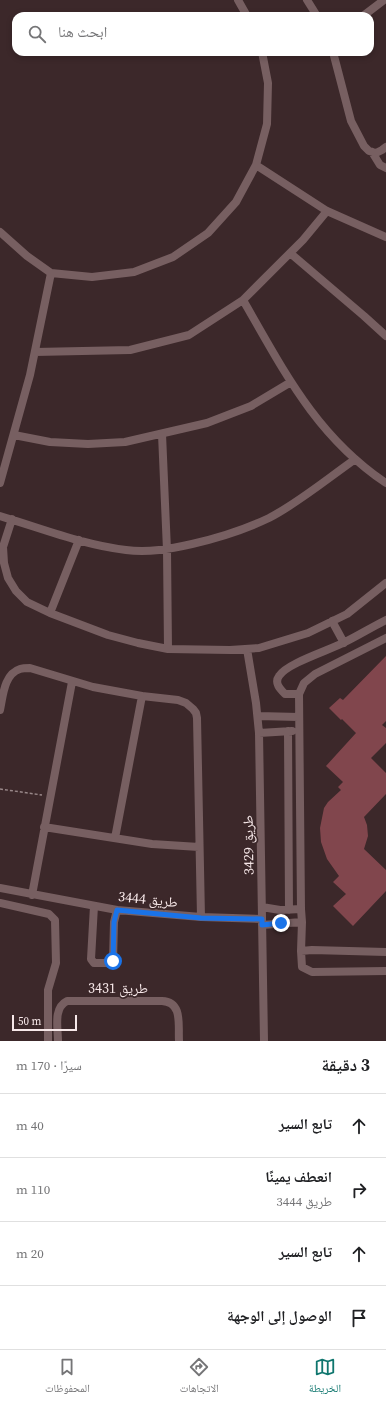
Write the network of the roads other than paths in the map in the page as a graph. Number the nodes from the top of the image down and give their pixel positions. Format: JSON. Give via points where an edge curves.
{"nodes":[{"id":1,"x":238,"y":0,"type":"edge"},
{"id":2,"x":307,"y":0,"type":"edge"},
{"id":3,"x":384,"y":0,"type":"edge"},
{"id":4,"x":245,"y":12,"type":"edge"},
{"id":5,"x":314,"y":12,"type":"edge"},
{"id":6,"x":368,"y":12,"type":"edge"},
{"id":7,"x":263,"y":56,"type":"edge"},
{"id":8,"x":334,"y":56,"type":"edge"},
{"id":9,"x":386,"y":147,"type":"edge"},
{"id":10,"x":372,"y":152,"type":"junction"},
{"id":11,"x":256,"y":165,"type":"junction"},
{"id":12,"x":386,"y":168,"type":"edge"},
{"id":13,"x":327,"y":211,"type":"junction"},
{"id":14,"x":0,"y":232,"type":"edge"},
{"id":15,"x":386,"y":237,"type":"edge"},
{"id":16,"x":290,"y":253,"type":"junction"},
{"id":17,"x":51,"y":273,"type":"junction"},
{"id":18,"x":243,"y":300,"type":"junction"},
{"id":19,"x":386,"y":336,"type":"edge"},
{"id":20,"x":35,"y":352,"type":"junction"},
{"id":21,"x":291,"y":382,"type":"junction"},
{"id":22,"x":162,"y":434,"type":"junction"},
{"id":23,"x":14,"y":435,"type":"junction"},
{"id":24,"x":354,"y":460,"type":"junction"},
{"id":25,"x":0,"y":483,"type":"edge"},
{"id":26,"x":386,"y":484,"type":"edge"},
{"id":27,"x":0,"y":516,"type":"edge"},
{"id":28,"x":12,"y":519,"type":"junction"},
{"id":29,"x":79,"y":540,"type":"junction"},
{"id":30,"x":166,"y":550,"type":"junction"},
{"id":31,"x":386,"y":583,"type":"edge"},
{"id":32,"x":50,"y":613,"type":"junction"},
{"id":33,"x":386,"y":620,"type":"edge"},
{"id":34,"x":332,"y":621,"type":"junction"},
{"id":35,"x":386,"y":638,"type":"edge"},
{"id":36,"x":344,"y":643,"type":"junction"},
{"id":37,"x":168,"y":649,"type":"junction"},
{"id":38,"x":248,"y":649,"type":"junction"},
{"id":39,"x":72,"y":682,"type":"junction"},
{"id":40,"x":298,"y":694,"type":"junction"},
{"id":41,"x":142,"y":696,"type":"junction"},
{"id":42,"x":0,"y":710,"type":"edge"},
{"id":43,"x":258,"y":716,"type":"junction"},
{"id":44,"x":299,"y":717,"type":"junction"},
{"id":45,"x":288,"y":731,"type":"junction"},
{"id":46,"x":298,"y":731,"type":"junction"},
{"id":47,"x":259,"y":733,"type":"junction"},
{"id":48,"x":44,"y":827,"type":"junction"},
{"id":49,"x":115,"y":838,"type":"junction"},
{"id":50,"x":199,"y":847,"type":"junction"},
{"id":51,"x":0,"y":888,"type":"edge"},
{"id":52,"x":32,"y":895,"type":"junction"},
{"id":53,"x":0,"y":903,"type":"edge"},
{"id":54,"x":94,"y":906,"type":"junction"},
{"id":55,"x":262,"y":907,"type":"junction"},
{"id":56,"x":301,"y":909,"type":"junction"},
{"id":57,"x":117,"y":910,"type":"junction"},
{"id":58,"x":289,"y":910,"type":"junction"},
{"id":59,"x":201,"y":918,"type":"junction"},
{"id":60,"x":262,"y":922,"type":"junction"},
{"id":61,"x":302,"y":922,"type":"junction"},
{"id":62,"x":301,"y":951,"type":"junction"},
{"id":63,"x":386,"y":952,"type":"edge"},
{"id":64,"x":386,"y":971,"type":"edge"},
{"id":65,"x":48,"y":1041,"type":"edge"},
{"id":66,"x":58,"y":1041,"type":"edge"},
{"id":67,"x":179,"y":1041,"type":"edge"},
{"id":68,"x":264,"y":1041,"type":"edge"}],
"edges":[{"from":1,"to":4,"type":"street"},
{"from":2,"to":5,"type":"street"},
{"from":3,"to":6,"type":"street"},
{"from":7,"to":11,"type":"street","via":[[268,82],[267,124]]},
{"from":8,"to":10,"type":"street","via":[[351,121],[366,149]]},
{"from":9,"to":10,"type":"street","via":[[379,152]]},
{"from":10,"to":12,"type":"street","via":[[380,165]]},
{"from":11,"to":13,"type":"street"},
{"from":11,"to":17,"type":"street","via":[[236,202],[208,233],[173,257],[134,272],[92,277]]},
{"from":13,"to":15,"type":"street"},
{"from":13,"to":16,"type":"street"},
{"from":14,"to":17,"type":"street"},
{"from":16,"to":18,"type":"street"},
{"from":16,"to":19,"type":"street"},
{"from":17,"to":20,"type":"street"},
{"from":18,"to":20,"type":"street","via":[[190,335],[130,350]]},
{"from":18,"to":21,"type":"street"},
{"from":20,"to":23,"type":"street"},
{"from":21,"to":22,"type":"street","via":[[244,408],[207,423]]},
{"from":21,"to":24,"type":"street","via":[[325,430]]},
{"from":22,"to":23,"type":"street","via":[[125,442],[88,444],[50,442]]},
{"from":22,"to":30,"type":"street"},
{"from":23,"to":25,"type":"street"},
{"from":24,"to":26,"type":"street"},
{"from":24,"to":30,"type":"street","via":[[270,517],[237,532]]},
{"from":27,"to":28,"type":"street"},
{"from":28,"to":29,"type":"street"},
{"from":28,"to":32,"type":"street","via":[[4,547],[4,563],[8,578],[27,602]]},
{"from":29,"to":30,"type":"street","via":[[125,550]]},
{"from":29,"to":32,"type":"street"},
{"from":30,"to":37,"type":"street"},
{"from":31,"to":34,"type":"street","via":[[347,614]]},
{"from":32,"to":37,"type":"street","via":[[108,635]]},
{"from":33,"to":36,"type":"street"},
{"from":34,"to":36,"type":"street"},
{"from":34,"to":38,"type":"street","via":[[308,633]]},
{"from":35,"to":40,"type":"street","via":[[315,674],[304,683]]},
{"from":36,"to":40,"type":"street","via":[[281,672],[277,680],[281,690],[285,694]]},
{"from":37,"to":38,"type":"street"},
{"from":38,"to":43,"type":"street","name":"طريق 3429"},
{"from":39,"to":41,"type":"street"},
{"from":39,"to":42,"type":"street","via":[[30,668],[20,669],[5,685]]},
{"from":39,"to":48,"type":"street"},
{"from":40,"to":44,"type":"street"},
{"from":41,"to":49,"type":"street"},
{"from":41,"to":50,"type":"street","via":[[178,700],[186,703],[196,713]]},
{"from":43,"to":44,"type":"street"},
{"from":43,"to":47,"type":"street","name":"طريق 3429"},
{"from":44,"to":46,"type":"street"},
{"from":45,"to":46,"type":"street"},
{"from":45,"to":47,"type":"street"},
{"from":45,"to":58,"type":"street"},
{"from":46,"to":56,"type":"street"},
{"from":47,"to":55,"type":"street","name":"طريق 3429"},
{"from":48,"to":49,"type":"street"},
{"from":48,"to":52,"type":"street"},
{"from":49,"to":50,"type":"street","via":[[152,844]]},
{"from":50,"to":59,"type":"street"},
{"from":51,"to":52,"type":"street","name":"طريق 3444"},
{"from":52,"to":54,"type":"street","name":"طريق 3444"},
{"from":53,"to":65,"type":"street","via":[[49,914],[55,920],[56,963],[48,990]]},
{"from":54,"to":57,"type":"street","name":"طريق 3444"},
{"from":54,"to":57,"type":"street","via":[[90,959],[94,963],[113,961],[114,922]]},
{"from":55,"to":58,"type":"street"},
{"from":55,"to":60,"type":"street","name":"طريق 3429"},
{"from":56,"to":58,"type":"street"},
{"from":56,"to":61,"type":"street"},
{"from":57,"to":59,"type":"street","name":"طريق 3444"},
{"from":59,"to":60,"type":"street","name":"طريق 3444"},
{"from":60,"to":61,"type":"street","name":"طريق 3444"},
{"from":60,"to":68,"type":"street","name":"طريق 3429"},
{"from":61,"to":62,"type":"street"},
{"from":62,"to":63,"type":"street"},
{"from":62,"to":64,"type":"street","via":[[302,967],[312,972]]},
{"from":66,"to":67,"type":"street","name":"طريق 3431","via":[[59,1008],[67,1001],[168,1001],[174,1004],[177,1010]]}]}
